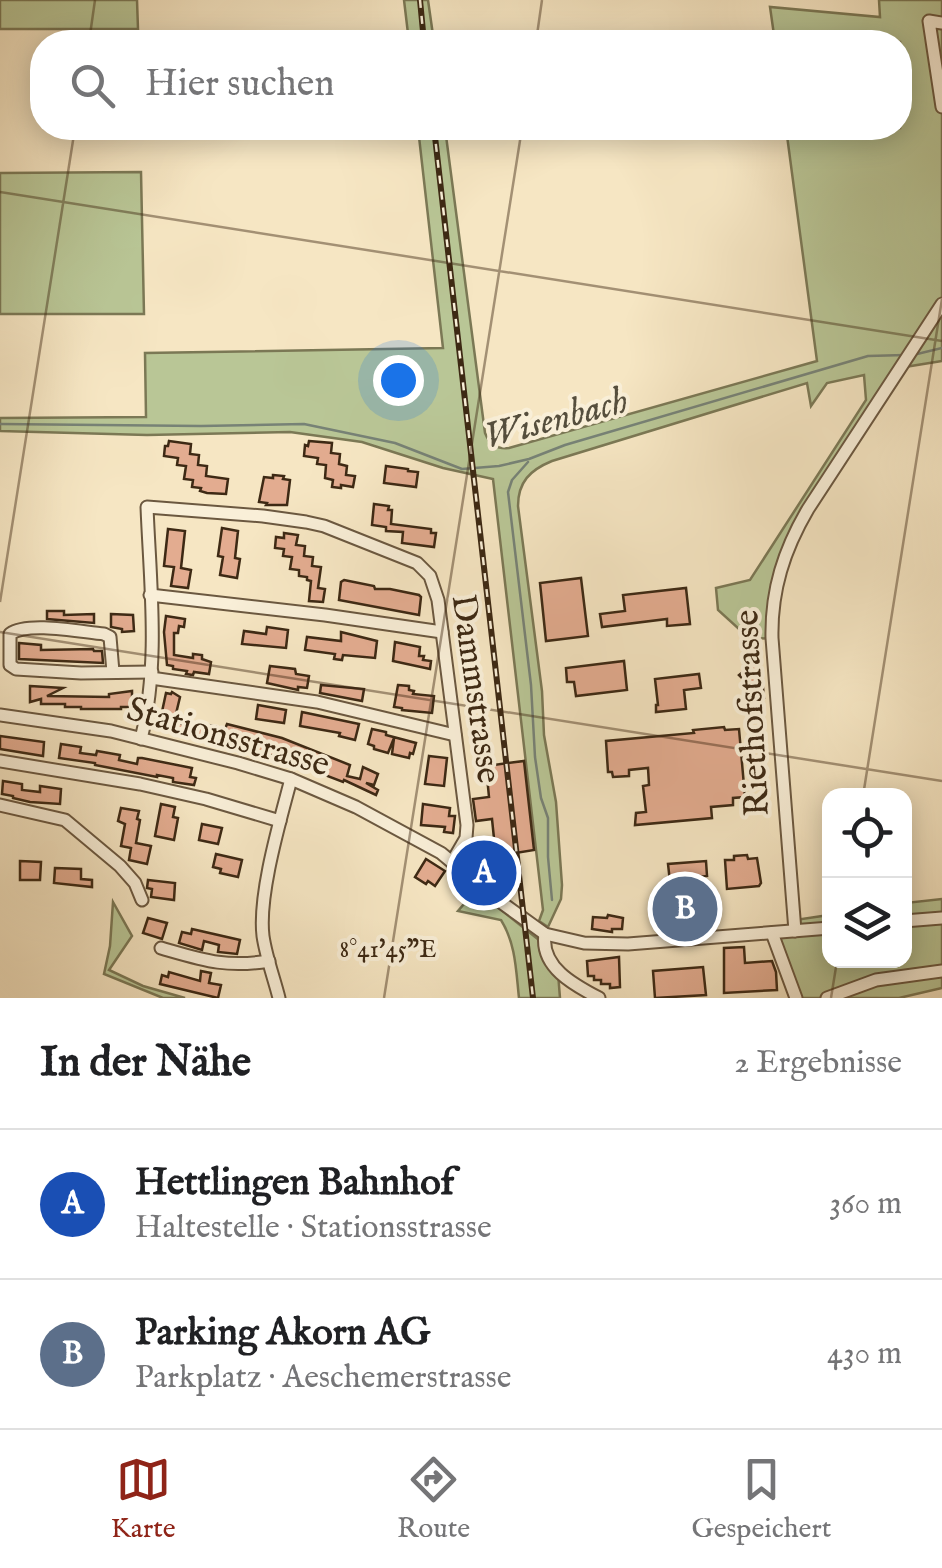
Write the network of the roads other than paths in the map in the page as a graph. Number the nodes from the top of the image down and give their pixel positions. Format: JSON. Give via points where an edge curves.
{"nodes":[{"id":1,"x":942,"y":23,"type":"edge"},
{"id":2,"x":942,"y":106,"type":"edge"},
{"id":3,"x":942,"y":304,"type":"edge"},
{"id":4,"x":150,"y":595,"type":"junction"},
{"id":5,"x":442,"y":632,"type":"junction"},
{"id":6,"x":113,"y":672,"type":"junction"},
{"id":7,"x":152,"y":675,"type":"junction"},
{"id":8,"x":0,"y":716,"type":"edge"},
{"id":9,"x":455,"y":735,"type":"junction"},
{"id":10,"x":142,"y":739,"type":"junction"},
{"id":11,"x":0,"y":762,"type":"edge"},
{"id":12,"x":291,"y":780,"type":"junction"},
{"id":13,"x":0,"y":805,"type":"edge"},
{"id":14,"x":280,"y":821,"type":"junction"},
{"id":15,"x":452,"y":862,"type":"junction"},
{"id":16,"x":142,"y":900,"type":"dead end"},
{"id":17,"x":942,"y":918,"type":"edge"},
{"id":18,"x":912,"y":921,"type":"edge"},
{"id":19,"x":822,"y":928,"type":"edge"},
{"id":20,"x":795,"y":930,"type":"junction"},
{"id":21,"x":772,"y":933,"type":"junction"},
{"id":22,"x":545,"y":934,"type":"junction"},
{"id":23,"x":162,"y":948,"type":"dead end"},
{"id":24,"x":269,"y":961,"type":"junction"},
{"id":25,"x":942,"y":971,"type":"edge"},
{"id":26,"x":279,"y":998,"type":"edge"},
{"id":27,"x":599,"y":998,"type":"edge"},
{"id":28,"x":796,"y":998,"type":"edge"},
{"id":29,"x":828,"y":998,"type":"edge"}],
"edges":[{"from":1,"to":2,"type":"street","via":[[929,22]]},
{"from":3,"to":20,"type":"street","name":"Riethofstrasse","via":[[798,526],[775,592],[772,638]]},
{"from":4,"to":5,"type":"street"},
{"from":4,"to":5,"type":"street","name":"Dammstrasse","via":[[148,507],[306,522],[416,563],[430,576]]},
{"from":4,"to":7,"type":"street"},
{"from":5,"to":9,"type":"street","name":"Dammstrasse"},
{"from":6,"to":6,"type":"street","via":[[112,643],[104,634],[34,628],[10,634],[10,665],[16,669]]},
{"from":6,"to":7,"type":"street"},
{"from":7,"to":9,"type":"street","via":[[318,702]]},
{"from":7,"to":10,"type":"street"},
{"from":8,"to":10,"type":"street","name":"Stationsstrasse"},
{"from":9,"to":15,"type":"street","name":"Dammstrasse","via":[[467,830]]},
{"from":10,"to":12,"type":"street","name":"Stationsstrasse"},
{"from":11,"to":14,"type":"street","via":[[140,784]]},
{"from":12,"to":14,"type":"street"},
{"from":12,"to":15,"type":"street","name":"Stationsstrasse","via":[[356,807]]},
{"from":13,"to":16,"type":"street","via":[[65,820],[120,866]]},
{"from":14,"to":24,"type":"street","via":[[262,916]]},
{"from":15,"to":22,"type":"street","name":"Stationsstrasse"},
{"from":17,"to":18,"type":"street"},
{"from":19,"to":20,"type":"street"},
{"from":20,"to":21,"type":"street"},
{"from":21,"to":22,"type":"street","via":[[604,945]]},
{"from":21,"to":28,"type":"street"},
{"from":22,"to":27,"type":"street","via":[[543,947],[558,973]]},
{"from":23,"to":24,"type":"street","via":[[226,965]]},
{"from":24,"to":26,"type":"street"},
{"from":25,"to":29,"type":"street","via":[[876,980]]}]}
